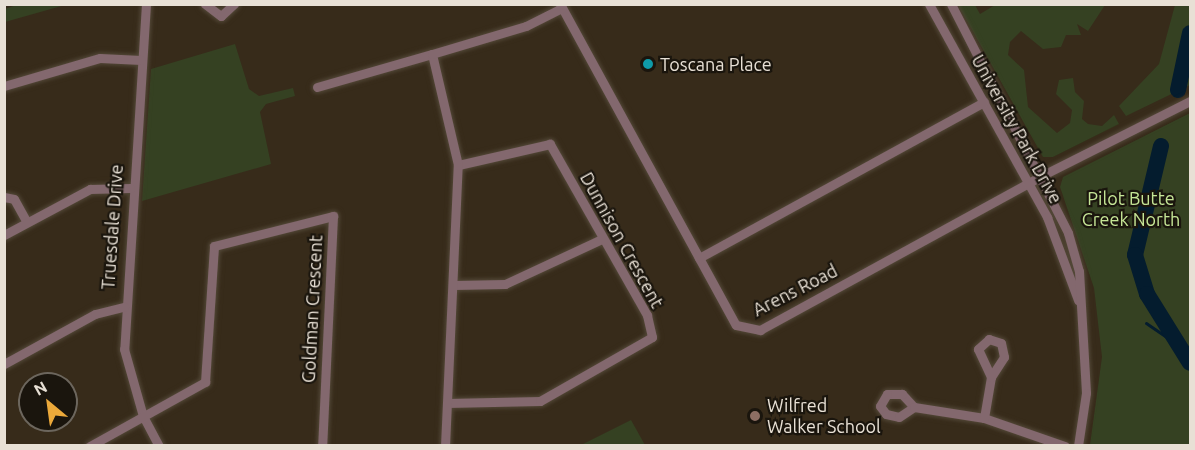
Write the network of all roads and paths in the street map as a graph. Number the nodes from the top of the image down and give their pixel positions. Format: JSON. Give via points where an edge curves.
{"nodes":[{"id":1,"x":146,"y":4,"type":"edge"},
{"id":2,"x":206,"y":4,"type":"edge"},
{"id":3,"x":234,"y":4,"type":"edge"},
{"id":4,"x":929,"y":4,"type":"edge"},
{"id":5,"x":951,"y":4,"type":"edge"},
{"id":6,"x":561,"y":6,"type":"edge"},
{"id":7,"x":432,"y":54,"type":"junction"},
{"id":8,"x":141,"y":60,"type":"junction"},
{"id":9,"x":4,"y":86,"type":"edge"},
{"id":10,"x":317,"y":87,"type":"dead end"},
{"id":11,"x":1191,"y":101,"type":"edge"},
{"id":12,"x":984,"y":102,"type":"junction"},
{"id":13,"x":458,"y":165,"type":"junction"},
{"id":14,"x":1042,"y":175,"type":"junction"},
{"id":15,"x":1029,"y":182,"type":"junction"},
{"id":16,"x":130,"y":188,"type":"junction"},
{"id":17,"x":4,"y":197,"type":"edge"},
{"id":18,"x":27,"y":222,"type":"junction"},
{"id":19,"x":4,"y":235,"type":"edge"},
{"id":20,"x":602,"y":239,"type":"junction"},
{"id":21,"x":699,"y":258,"type":"junction"},
{"id":22,"x":454,"y":285,"type":"junction"},
{"id":23,"x":123,"y":307,"type":"junction"},
{"id":24,"x":1081,"y":308,"type":"junction"},
{"id":25,"x":4,"y":364,"type":"edge"},
{"id":26,"x":991,"y":377,"type":"dead end"},
{"id":27,"x":447,"y":403,"type":"junction"},
{"id":28,"x":914,"y":407,"type":"dead end"},
{"id":29,"x":143,"y":416,"type":"junction"},
{"id":30,"x":984,"y":418,"type":"junction"},
{"id":31,"x":90,"y":446,"type":"edge"},
{"id":32,"x":159,"y":446,"type":"edge"},
{"id":33,"x":322,"y":446,"type":"edge"},
{"id":34,"x":445,"y":446,"type":"edge"},
{"id":35,"x":1065,"y":446,"type":"edge"},
{"id":36,"x":1078,"y":446,"type":"edge"}],
"edges":[{"from":1,"to":8,"type":"street","name":"Truesdale Drive"},
{"from":2,"to":3,"type":"street","via":[[221,16]]},
{"from":4,"to":12,"type":"street","name":"University Park Drive"},
{"from":5,"to":14,"type":"street","name":"University Park Drive"},
{"from":6,"to":7,"type":"street","via":[[526,26]]},
{"from":6,"to":21,"type":"street","name":"Arens Road"},
{"from":7,"to":10,"type":"street"},
{"from":7,"to":13,"type":"street"},
{"from":8,"to":9,"type":"street","via":[[100,58]]},
{"from":8,"to":16,"type":"street","name":"Truesdale Drive"},
{"from":11,"to":14,"type":"street","name":"Arens Road"},
{"from":12,"to":15,"type":"street","name":"University Park Drive"},
{"from":12,"to":21,"type":"street"},
{"from":13,"to":20,"type":"street","name":"Dunnison Crescent","via":[[550,144]]},
{"from":13,"to":22,"type":"street"},
{"from":14,"to":15,"type":"street","name":"Arens Road"},
{"from":14,"to":24,"type":"street","name":"University Park Drive","via":[[1068,232]]},
{"from":15,"to":21,"type":"street","name":"Arens Road","via":[[760,330],[736,326]]},
{"from":15,"to":24,"type":"street","name":"University Park Drive"},
{"from":16,"to":18,"type":"street","via":[[90,189]]},
{"from":16,"to":23,"type":"street","name":"Truesdale Drive"},
{"from":17,"to":18,"type":"street","via":[[14,199]]},
{"from":18,"to":19,"type":"street"},
{"from":20,"to":22,"type":"street","via":[[505,284]]},
{"from":20,"to":27,"type":"street","name":"Dunnison Crescent","via":[[647,315],[652,337],[540,401]]},
{"from":22,"to":27,"type":"street"},
{"from":23,"to":25,"type":"street","via":[[95,314]]},
{"from":23,"to":29,"type":"street","name":"Truesdale Drive","via":[[124,348]]},
{"from":24,"to":36,"type":"street","name":"University Park Drive","via":[[1086,393]]},
{"from":26,"to":30,"type":"street"},
{"from":27,"to":34,"type":"street"},
{"from":28,"to":30,"type":"street"},
{"from":29,"to":31,"type":"street"},
{"from":29,"to":32,"type":"street","name":"Truesdale Drive"},
{"from":29,"to":33,"type":"street","name":"Goldman Crescent","via":[[206,382],[214,246],[333,216]]},
{"from":30,"to":35,"type":"street"}]}
